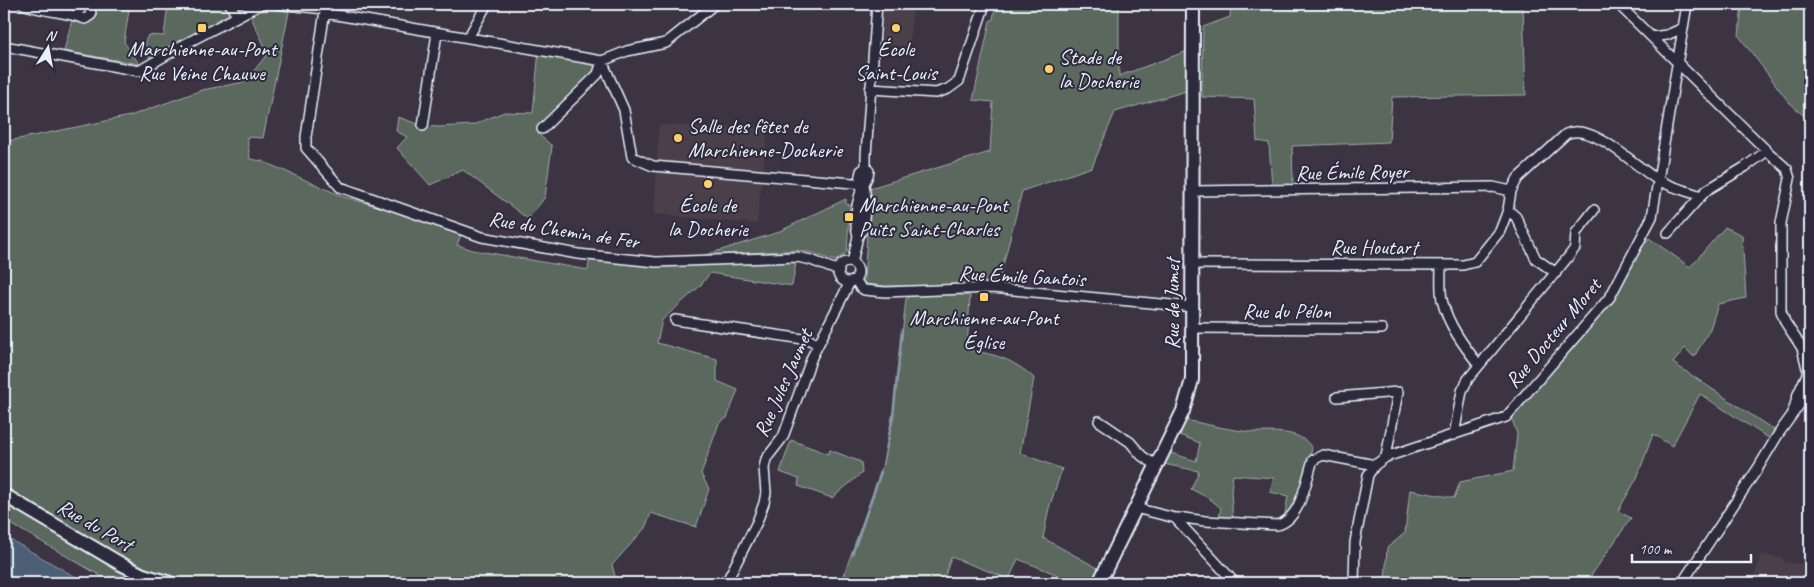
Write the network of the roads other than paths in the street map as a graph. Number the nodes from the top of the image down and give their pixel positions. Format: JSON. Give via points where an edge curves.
{"nodes":[{"id":1,"x":23,"y":4,"type":"edge"},
{"id":2,"x":230,"y":4,"type":"edge"},
{"id":3,"x":261,"y":4,"type":"edge"},
{"id":4,"x":277,"y":4,"type":"edge"},
{"id":5,"x":487,"y":4,"type":"edge"},
{"id":6,"x":715,"y":4,"type":"edge"},
{"id":7,"x":877,"y":4,"type":"edge"},
{"id":8,"x":985,"y":4,"type":"edge"},
{"id":9,"x":1193,"y":4,"type":"edge"},
{"id":10,"x":1618,"y":4,"type":"edge"},
{"id":11,"x":1686,"y":4,"type":"edge"},
{"id":12,"x":326,"y":9,"type":"edge"},
{"id":13,"x":76,"y":16,"type":"dead end"},
{"id":14,"x":237,"y":16,"type":"junction"},
{"id":15,"x":1683,"y":28,"type":"junction"},
{"id":16,"x":437,"y":33,"type":"junction"},
{"id":17,"x":1652,"y":37,"type":"junction"},
{"id":18,"x":468,"y":38,"type":"junction"},
{"id":19,"x":4,"y":46,"type":"edge"},
{"id":20,"x":602,"y":61,"type":"junction"},
{"id":21,"x":1677,"y":62,"type":"junction"},
{"id":22,"x":870,"y":89,"type":"junction"},
{"id":23,"x":423,"y":126,"type":"dead end"},
{"id":24,"x":542,"y":129,"type":"dead end"},
{"id":25,"x":1767,"y":151,"type":"junction"},
{"id":26,"x":1658,"y":180,"type":"junction"},
{"id":27,"x":864,"y":184,"type":"junction"},
{"id":28,"x":1193,"y":191,"type":"junction"},
{"id":29,"x":1511,"y":192,"type":"junction"},
{"id":30,"x":1701,"y":196,"type":"junction"},
{"id":31,"x":1508,"y":210,"type":"junction"},
{"id":32,"x":1594,"y":210,"type":"dead end"},
{"id":33,"x":1668,"y":233,"type":"dead end"},
{"id":34,"x":852,"y":263,"type":"junction"},
{"id":35,"x":1192,"y":264,"type":"junction"},
{"id":36,"x":1441,"y":265,"type":"junction"},
{"id":37,"x":839,"y":271,"type":"junction"},
{"id":38,"x":1556,"y":273,"type":"junction"},
{"id":39,"x":852,"y":280,"type":"junction"},
{"id":40,"x":1193,"y":307,"type":"junction"},
{"id":41,"x":674,"y":320,"type":"dead end"},
{"id":42,"x":1192,"y":328,"type":"junction"},
{"id":43,"x":1382,"y":329,"type":"dead end"},
{"id":44,"x":818,"y":345,"type":"junction"},
{"id":45,"x":1806,"y":349,"type":"edge"},
{"id":46,"x":1479,"y":365,"type":"junction"},
{"id":47,"x":1810,"y":390,"type":"edge"},
{"id":48,"x":1337,"y":397,"type":"dead end"},
{"id":49,"x":1793,"y":412,"type":"junction"},
{"id":50,"x":1099,"y":421,"type":"dead end"},
{"id":51,"x":1454,"y":435,"type":"junction"},
{"id":52,"x":1386,"y":457,"type":"junction"},
{"id":53,"x":1375,"y":464,"type":"junction"},
{"id":54,"x":1156,"y":465,"type":"junction"},
{"id":55,"x":4,"y":495,"type":"edge"},
{"id":56,"x":1135,"y":508,"type":"junction"},
{"id":57,"x":1175,"y":518,"type":"junction"},
{"id":58,"x":170,"y":583,"type":"edge"},
{"id":59,"x":726,"y":583,"type":"edge"},
{"id":60,"x":1099,"y":583,"type":"edge"},
{"id":61,"x":1235,"y":583,"type":"edge"},
{"id":62,"x":1354,"y":583,"type":"edge"},
{"id":63,"x":1682,"y":583,"type":"edge"}],
"edges":[{"from":1,"to":13,"type":"street"},
{"from":2,"to":14,"type":"street"},
{"from":3,"to":14,"type":"street"},
{"from":4,"to":12,"type":"street"},
{"from":5,"to":18,"type":"street"},
{"from":6,"to":20,"type":"street","via":[[666,43],[627,51]]},
{"from":7,"to":22,"type":"street"},
{"from":8,"to":22,"type":"street","via":[[964,68],[954,86],[936,93]]},
{"from":9,"to":28,"type":"street","name":"Rue de Jumet"},
{"from":10,"to":17,"type":"street"},
{"from":11,"to":15,"type":"street","name":"Rue Docteur Moret"},
{"from":12,"to":16,"type":"street"},
{"from":12,"to":37,"type":"street","name":"Rue du Chemin de Fer","via":[[306,148],[340,187],[482,237],[578,254],[656,262],[797,257]]},
{"from":14,"to":19,"type":"street","via":[[139,71]]},
{"from":15,"to":17,"type":"street"},
{"from":15,"to":21,"type":"street","name":"Rue Docteur Moret"},
{"from":16,"to":18,"type":"street"},
{"from":16,"to":23,"type":"street"},
{"from":17,"to":21,"type":"street"},
{"from":18,"to":20,"type":"street"},
{"from":20,"to":24,"type":"street","via":[[598,74]]},
{"from":20,"to":27,"type":"street","via":[[624,110],[632,157],[653,166]]},
{"from":21,"to":25,"type":"street"},
{"from":21,"to":26,"type":"street","name":"Rue Docteur Moret"},
{"from":22,"to":27,"type":"street","via":[[866,167],[869,171]]},
{"from":25,"to":30,"type":"street"},
{"from":25,"to":45,"type":"street","via":[[1787,169],[1790,179],[1781,223],[1781,311],[1785,322]]},
{"from":26,"to":29,"type":"street","via":[[1616,148],[1583,132],[1572,131],[1518,178]]},
{"from":26,"to":30,"type":"street"},
{"from":26,"to":51,"type":"street","name":"Rue Docteur Moret","via":[[1652,217],[1610,297],[1506,417]]},
{"from":27,"to":34,"type":"street","via":[[863,229],[858,236]]},
{"from":28,"to":29,"type":"street","name":"Rue Émile Royer","via":[[1493,187]]},
{"from":28,"to":35,"type":"street","name":"Rue de Jumet"},
{"from":29,"to":31,"type":"street","name":"Rue Houtart"},
{"from":30,"to":33,"type":"street"},
{"from":31,"to":36,"type":"street","name":"Rue Houtart","via":[[1500,231],[1475,262]]},
{"from":31,"to":38,"type":"street","via":[[1516,217],[1536,259]]},
{"from":32,"to":38,"type":"street","via":[[1576,233],[1575,248]]},
{"from":34,"to":37,"type":"street","via":[[842,264]]},
{"from":34,"to":39,"type":"street","via":[[858,270]]},
{"from":35,"to":36,"type":"street","name":"Rue Houtart"},
{"from":35,"to":40,"type":"street","name":"Rue de Jumet"},
{"from":36,"to":46,"type":"street","via":[[1442,298],[1446,311],[1463,345]]},
{"from":37,"to":39,"type":"street","via":[[841,278]]},
{"from":38,"to":46,"type":"street"},
{"from":39,"to":40,"type":"street","name":"Rue Émile Gantois","via":[[864,290],[885,292],[992,288]]},
{"from":39,"to":44,"type":"street","name":"Rue Jules Jaumet"},
{"from":40,"to":42,"type":"street","name":"Rue de Jumet"},
{"from":41,"to":44,"type":"street","via":[[810,340]]},
{"from":42,"to":43,"type":"street","name":"Rue du Pélon"},
{"from":42,"to":54,"type":"street","name":"Rue de Jumet","via":[[1189,393]]},
{"from":44,"to":59,"type":"street","name":"Rue Jules Jaumet","via":[[783,437],[766,459],[764,503]]},
{"from":45,"to":49,"type":"street","via":[[1808,372]]},
{"from":46,"to":51,"type":"street","via":[[1462,391]]},
{"from":47,"to":49,"type":"street"},
{"from":48,"to":52,"type":"street","via":[[1398,392]]},
{"from":49,"to":63,"type":"street"},
{"from":50,"to":54,"type":"street"},
{"from":51,"to":52,"type":"street","name":"Rue Docteur Moret"},
{"from":52,"to":53,"type":"street","name":"Rue Docteur Moret"},
{"from":53,"to":57,"type":"street","via":[[1323,455],[1317,457],[1296,511],[1283,523]]},
{"from":53,"to":62,"type":"street","via":[[1368,475],[1355,542]]},
{"from":54,"to":56,"type":"street","name":"Rue de Jumet"},
{"from":55,"to":58,"type":"street","name":"Rue du Port","via":[[121,564]]},
{"from":56,"to":57,"type":"street"},
{"from":56,"to":60,"type":"street","name":"Rue de Jumet"},
{"from":57,"to":61,"type":"street"}]}
